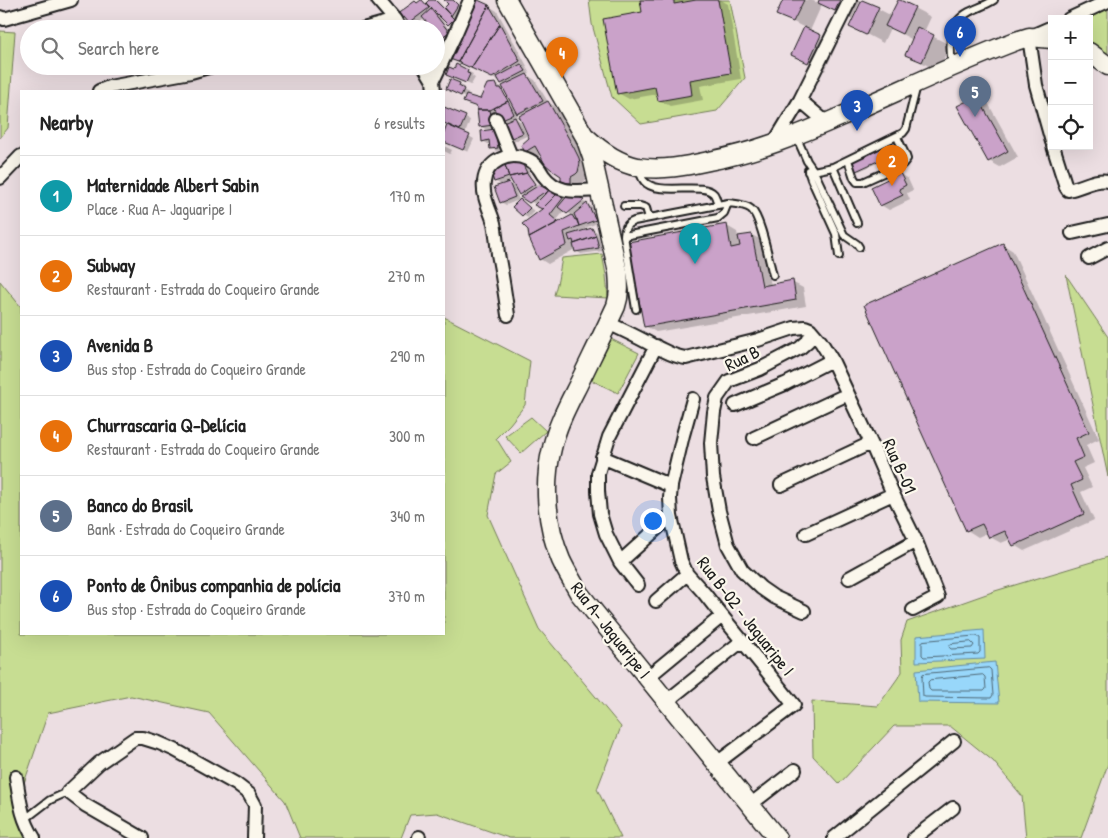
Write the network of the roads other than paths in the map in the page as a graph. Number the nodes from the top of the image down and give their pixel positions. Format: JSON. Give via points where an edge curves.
{"nodes":[{"id":1,"x":71,"y":0,"type":"edge"},
{"id":2,"x":378,"y":0,"type":"edge"},
{"id":3,"x":470,"y":0,"type":"edge"},
{"id":4,"x":850,"y":0,"type":"edge"},
{"id":5,"x":994,"y":0,"type":"edge"},
{"id":6,"x":1108,"y":1,"type":"edge"},
{"id":7,"x":509,"y":2,"type":"edge"},
{"id":8,"x":1078,"y":15,"type":"edge"},
{"id":9,"x":2,"y":18,"type":"edge"},
{"id":10,"x":394,"y":20,"type":"edge"},
{"id":11,"x":1048,"y":29,"type":"edge"},
{"id":12,"x":1029,"y":38,"type":"junction"},
{"id":13,"x":1048,"y":39,"type":"edge"},
{"id":14,"x":1093,"y":55,"type":"edge"},
{"id":15,"x":445,"y":58,"type":"edge"},
{"id":16,"x":1108,"y":66,"type":"edge"},
{"id":17,"x":952,"y":68,"type":"junction"},
{"id":18,"x":176,"y":75,"type":"edge"},
{"id":19,"x":918,"y":84,"type":"junction"},
{"id":20,"x":102,"y":90,"type":"edge"},
{"id":21,"x":800,"y":100,"type":"junction"},
{"id":22,"x":854,"y":118,"type":"dead end"},
{"id":23,"x":496,"y":119,"type":"dead end"},
{"id":24,"x":822,"y":124,"type":"junction"},
{"id":25,"x":1048,"y":128,"type":"edge"},
{"id":26,"x":796,"y":135,"type":"junction"},
{"id":27,"x":585,"y":137,"type":"junction"},
{"id":28,"x":897,"y":137,"type":"junction"},
{"id":29,"x":774,"y":143,"type":"junction"},
{"id":30,"x":1054,"y":150,"type":"edge"},
{"id":31,"x":511,"y":156,"type":"junction"},
{"id":32,"x":20,"y":157,"type":"edge"},
{"id":33,"x":848,"y":160,"type":"junction"},
{"id":34,"x":638,"y":166,"type":"junction"},
{"id":35,"x":832,"y":167,"type":"junction"},
{"id":36,"x":811,"y":171,"type":"junction"},
{"id":37,"x":0,"y":178,"type":"edge"},
{"id":38,"x":1108,"y":181,"type":"edge"},
{"id":39,"x":599,"y":190,"type":"junction"},
{"id":40,"x":728,"y":204,"type":"junction"},
{"id":41,"x":718,"y":205,"type":"junction"},
{"id":42,"x":624,"y":206,"type":"dead end"},
{"id":43,"x":665,"y":215,"type":"junction"},
{"id":44,"x":650,"y":218,"type":"junction"},
{"id":45,"x":857,"y":223,"type":"dead end"},
{"id":46,"x":1108,"y":225,"type":"edge"},
{"id":47,"x":668,"y":228,"type":"junction"},
{"id":48,"x":1072,"y":233,"type":"dead end"},
{"id":49,"x":624,"y":236,"type":"junction"},
{"id":50,"x":859,"y":247,"type":"dead end"},
{"id":51,"x":1108,"y":248,"type":"edge"},
{"id":52,"x":840,"y":256,"type":"dead end"},
{"id":53,"x":1089,"y":258,"type":"dead end"},
{"id":54,"x":773,"y":275,"type":"dead end"},
{"id":55,"x":636,"y":309,"type":"dead end"},
{"id":56,"x":508,"y":314,"type":"dead end"},
{"id":57,"x":608,"y":323,"type":"junction"},
{"id":58,"x":810,"y":329,"type":"junction"},
{"id":59,"x":656,"y":346,"type":"junction"},
{"id":60,"x":832,"y":360,"type":"junction"},
{"id":61,"x":848,"y":394,"type":"junction"},
{"id":62,"x":693,"y":399,"type":"dead end"},
{"id":63,"x":735,"y":406,"type":"dead end"},
{"id":64,"x":754,"y":438,"type":"dead end"},
{"id":65,"x":871,"y":442,"type":"junction"},
{"id":66,"x":602,"y":458,"type":"junction"},
{"id":67,"x":781,"y":485,"type":"dead end"},
{"id":68,"x":671,"y":486,"type":"junction"},
{"id":69,"x":893,"y":494,"type":"junction"},
{"id":70,"x":671,"y":516,"type":"junction"},
{"id":71,"x":806,"y":534,"type":"dead end"},
{"id":72,"x":916,"y":541,"type":"junction"},
{"id":73,"x":620,"y":562,"type":"junction"},
{"id":74,"x":687,"y":574,"type":"junction"},
{"id":75,"x":849,"y":578,"type":"dead end"},
{"id":76,"x":638,"y":584,"type":"dead end"},
{"id":77,"x":656,"y":601,"type":"dead end"},
{"id":78,"x":913,"y":610,"type":"dead end"},
{"id":79,"x":804,"y":611,"type":"dead end"},
{"id":80,"x":722,"y":616,"type":"junction"},
{"id":81,"x":742,"y":641,"type":"junction"},
{"id":82,"x":648,"y":677,"type":"junction"},
{"id":83,"x":667,"y":702,"type":"junction"},
{"id":84,"x":954,"y":741,"type":"dead end"},
{"id":85,"x":717,"y":763,"type":"junction"},
{"id":86,"x":794,"y":770,"type":"dead end"},
{"id":87,"x":16,"y":777,"type":"dead end"},
{"id":88,"x":68,"y":792,"type":"junction"},
{"id":89,"x":750,"y":805,"type":"junction"},
{"id":90,"x":953,"y":808,"type":"dead end"},
{"id":91,"x":24,"y":820,"type":"junction"},
{"id":92,"x":34,"y":838,"type":"edge"},
{"id":93,"x":142,"y":838,"type":"edge"},
{"id":94,"x":254,"y":838,"type":"edge"},
{"id":95,"x":777,"y":838,"type":"edge"},
{"id":96,"x":834,"y":838,"type":"edge"},
{"id":97,"x":914,"y":838,"type":"edge"}],
"edges":[{"from":1,"to":9,"type":"street"},
{"from":2,"to":10,"type":"street"},
{"from":3,"to":15,"type":"street"},
{"from":4,"to":21,"type":"street"},
{"from":5,"to":17,"type":"lane","via":[[967,13],[955,25],[950,42]]},
{"from":6,"to":8,"type":"street"},
{"from":7,"to":27,"type":"main road"},
{"from":11,"to":12,"type":"street"},
{"from":12,"to":13,"type":"main road"},
{"from":12,"to":17,"type":"main road"},
{"from":12,"to":25,"type":"street","via":[[1036,85]]},
{"from":14,"to":16,"type":"main road"},
{"from":17,"to":19,"type":"main road"},
{"from":18,"to":20,"type":"street"},
{"from":19,"to":24,"type":"main road","via":[[872,107]]},
{"from":19,"to":28,"type":"lane","via":[[906,129]]},
{"from":21,"to":24,"type":"street"},
{"from":21,"to":29,"type":"street"},
{"from":22,"to":24,"type":"lane","via":[[827,129]]},
{"from":23,"to":31,"type":"street"},
{"from":24,"to":26,"type":"main road"},
{"from":26,"to":29,"type":"main road"},
{"from":26,"to":36,"type":"lane"},
{"from":27,"to":34,"type":"main road","via":[[608,155]]},
{"from":27,"to":39,"type":"main road","name":"Rua A- Jaguaripe I"},
{"from":28,"to":33,"type":"lane"},
{"from":28,"to":33,"type":"lane","via":[[907,160],[903,164],[857,182]]},
{"from":29,"to":34,"type":"main road","via":[[730,157],[684,166]]},
{"from":30,"to":38,"type":"street","via":[[1068,190],[1100,180]]},
{"from":31,"to":39,"type":"street","via":[[530,160],[547,180],[565,191]]},
{"from":31,"to":56,"type":"street","via":[[496,161],[484,182],[494,223]]},
{"from":32,"to":37,"type":"street"},
{"from":33,"to":35,"type":"lane"},
{"from":34,"to":41,"type":"lane","via":[[644,182],[651,186],[710,191]]},
{"from":35,"to":36,"type":"lane"},
{"from":35,"to":45,"type":"lane"},
{"from":36,"to":50,"type":"lane","via":[[844,236]]},
{"from":36,"to":52,"type":"lane","via":[[836,234]]},
{"from":39,"to":57,"type":"main road","name":"Rua A- Jaguaripe I","via":[[619,286],[619,296]]},
{"from":40,"to":41,"type":"lane"},
{"from":40,"to":47,"type":"lane","via":[[718,218]]},
{"from":40,"to":54,"type":"lane","via":[[744,205],[758,218]]},
{"from":41,"to":43,"type":"lane"},
{"from":42,"to":44,"type":"lane","via":[[646,208]]},
{"from":43,"to":44,"type":"lane"},
{"from":43,"to":47,"type":"lane"},
{"from":44,"to":49,"type":"lane","via":[[630,223]]},
{"from":46,"to":48,"type":"street"},
{"from":47,"to":49,"type":"lane"},
{"from":49,"to":55,"type":"lane"},
{"from":51,"to":53,"type":"street"},
{"from":57,"to":59,"type":"street","name":"Rua B"},
{"from":57,"to":82,"type":"main road","name":"Rua A- Jaguaripe I","via":[[556,432],[548,464],[549,520],[560,559],[579,593]]},
{"from":58,"to":59,"type":"street","name":"Rua B","via":[[794,328],[686,358],[677,358]]},
{"from":58,"to":60,"type":"street","name":"Rua B-01"},
{"from":58,"to":79,"type":"street","name":"Rua B","via":[[808,341],[800,348],[729,381],[717,398],[711,442],[713,478],[728,545],[742,570],[761,588]]},
{"from":59,"to":66,"type":"street","via":[[612,431]]},
{"from":60,"to":61,"type":"street","name":"Rua B-01"},
{"from":60,"to":63,"type":"street"},
{"from":61,"to":64,"type":"street"},
{"from":61,"to":65,"type":"street","name":"Rua B-01"},
{"from":62,"to":68,"type":"street","name":"Rua B-02 - Jaguaripe I"},
{"from":65,"to":67,"type":"street"},
{"from":65,"to":69,"type":"street","name":"Rua B-01"},
{"from":66,"to":68,"type":"street"},
{"from":66,"to":73,"type":"street","via":[[598,473],[600,514]]},
{"from":68,"to":70,"type":"street","name":"Rua B-02 - Jaguaripe I"},
{"from":69,"to":71,"type":"street"},
{"from":69,"to":72,"type":"street","name":"Rua B-01"},
{"from":70,"to":73,"type":"street"},
{"from":70,"to":74,"type":"street","name":"Rua B-02 - Jaguaripe I"},
{"from":72,"to":75,"type":"street"},
{"from":72,"to":78,"type":"street","name":"Rua B-01","via":[[938,597]]},
{"from":73,"to":76,"type":"street"},
{"from":74,"to":77,"type":"street"},
{"from":74,"to":80,"type":"street","name":"Rua B-02 - Jaguaripe I"},
{"from":80,"to":81,"type":"street","name":"Rua B-02 - Jaguaripe I"},
{"from":80,"to":82,"type":"street"},
{"from":81,"to":83,"type":"street"},
{"from":81,"to":85,"type":"street","name":"Rua B-02 - Jaguaripe I","via":[[794,704]]},
{"from":82,"to":83,"type":"main road","name":"Rua A- Jaguaripe I"},
{"from":83,"to":85,"type":"main road","name":"Rua A- Jaguaripe I"},
{"from":84,"to":96,"type":"street"},
{"from":85,"to":89,"type":"main road","name":"Rua A- Jaguaripe I"},
{"from":86,"to":89,"type":"street"},
{"from":87,"to":91,"type":"street"},
{"from":88,"to":91,"type":"lane","via":[[50,800]]},
{"from":88,"to":93,"type":"street"},
{"from":88,"to":94,"type":"street","via":[[99,762],[135,738],[143,738],[175,750],[249,794],[255,804]]},
{"from":89,"to":95,"type":"main road","name":"Rua A- Jaguaripe I"},
{"from":90,"to":97,"type":"street"},
{"from":91,"to":92,"type":"street"}]}
